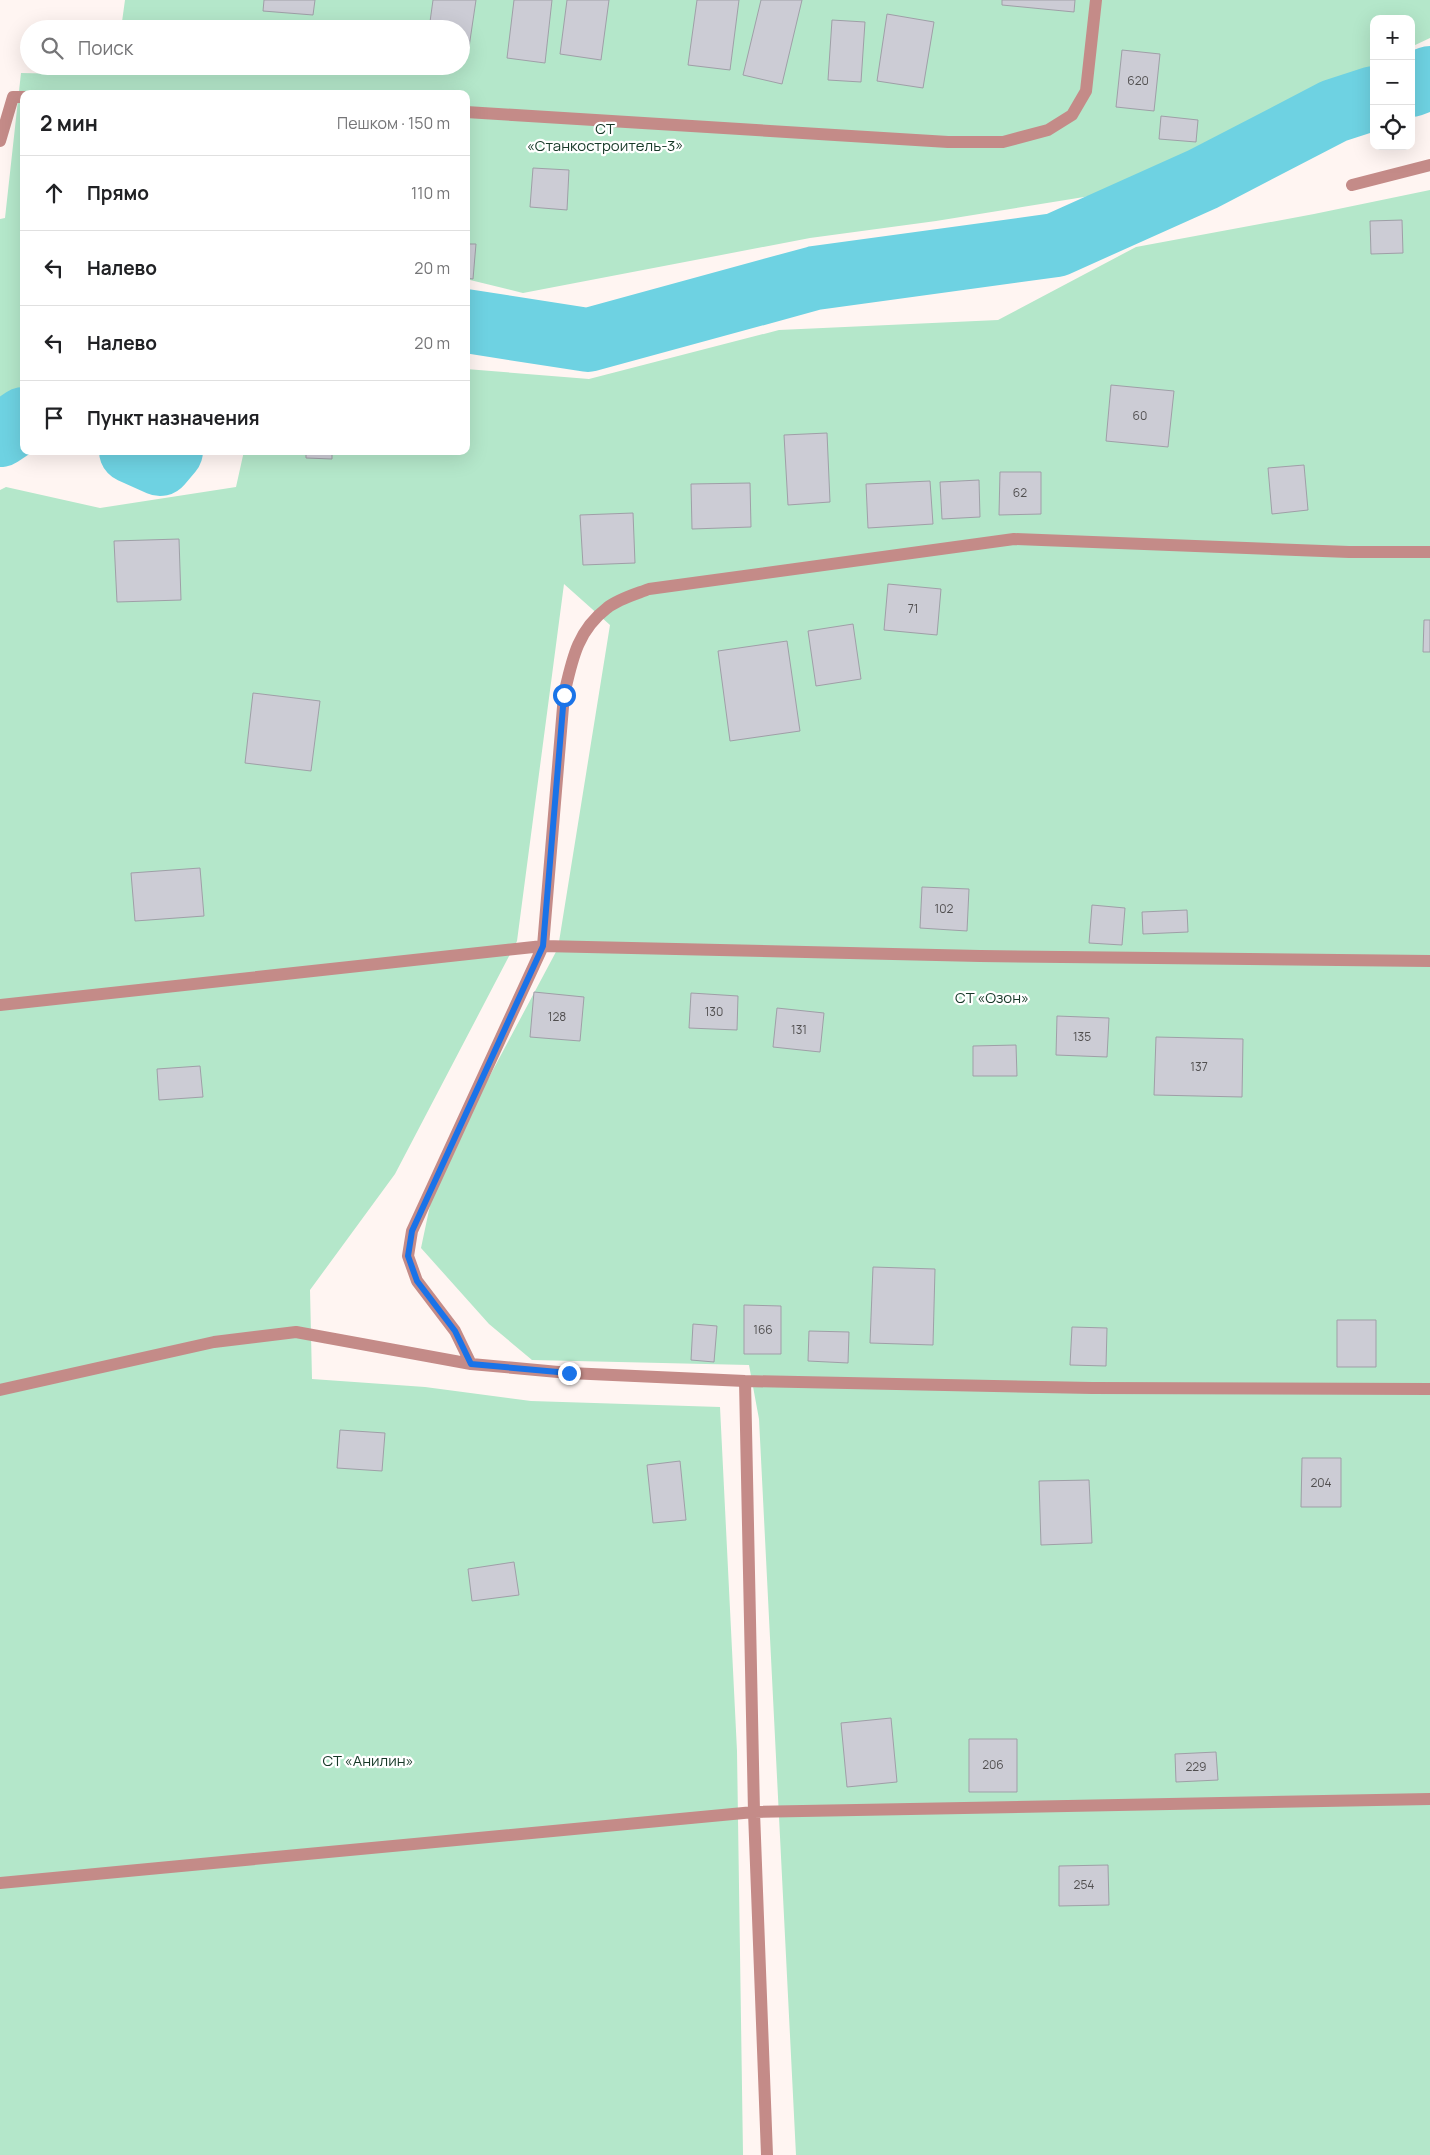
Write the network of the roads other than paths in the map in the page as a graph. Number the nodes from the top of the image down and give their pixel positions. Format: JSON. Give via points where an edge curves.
{"nodes":[{"id":1,"x":1096,"y":0,"type":"edge"},
{"id":2,"x":20,"y":96,"type":"edge"},
{"id":3,"x":470,"y":112,"type":"edge"},
{"id":4,"x":0,"y":141,"type":"edge"},
{"id":5,"x":1430,"y":165,"type":"edge"},
{"id":6,"x":1352,"y":185,"type":"dead end"},
{"id":7,"x":1430,"y":552,"type":"edge"},
{"id":8,"x":543,"y":946,"type":"junction"},
{"id":9,"x":1430,"y":961,"type":"edge"},
{"id":10,"x":0,"y":1004,"type":"edge"},
{"id":11,"x":471,"y":1364,"type":"junction"},
{"id":12,"x":745,"y":1381,"type":"junction"},
{"id":13,"x":1430,"y":1389,"type":"edge"},
{"id":14,"x":0,"y":1390,"type":"edge"},
{"id":15,"x":1430,"y":1799,"type":"edge"},
{"id":16,"x":754,"y":1812,"type":"junction"},
{"id":17,"x":0,"y":1883,"type":"edge"},
{"id":18,"x":767,"y":2155,"type":"edge"}],
"edges":[{"from":1,"to":3,"type":"street","via":[[1086,91],[1072,115],[1048,130],[1003,142],[948,142]]},
{"from":2,"to":4,"type":"street","via":[[13,96]]},
{"from":5,"to":6,"type":"street"},
{"from":7,"to":8,"type":"street","via":[[1349,552],[1014,539],[649,589],[608,607],[585,629],[573,656],[564,695]]},
{"from":8,"to":9,"type":"street","via":[[970,956]]},
{"from":8,"to":10,"type":"street"},
{"from":8,"to":11,"type":"street","via":[[412,1231],[408,1256],[417,1281],[455,1331]]},
{"from":11,"to":12,"type":"street","via":[[569,1373]]},
{"from":11,"to":14,"type":"street","via":[[296,1332],[214,1342]]},
{"from":12,"to":13,"type":"street","via":[[1092,1388]]},
{"from":12,"to":16,"type":"street"},
{"from":15,"to":16,"type":"street"},
{"from":16,"to":17,"type":"street"},
{"from":16,"to":18,"type":"street"}]}
